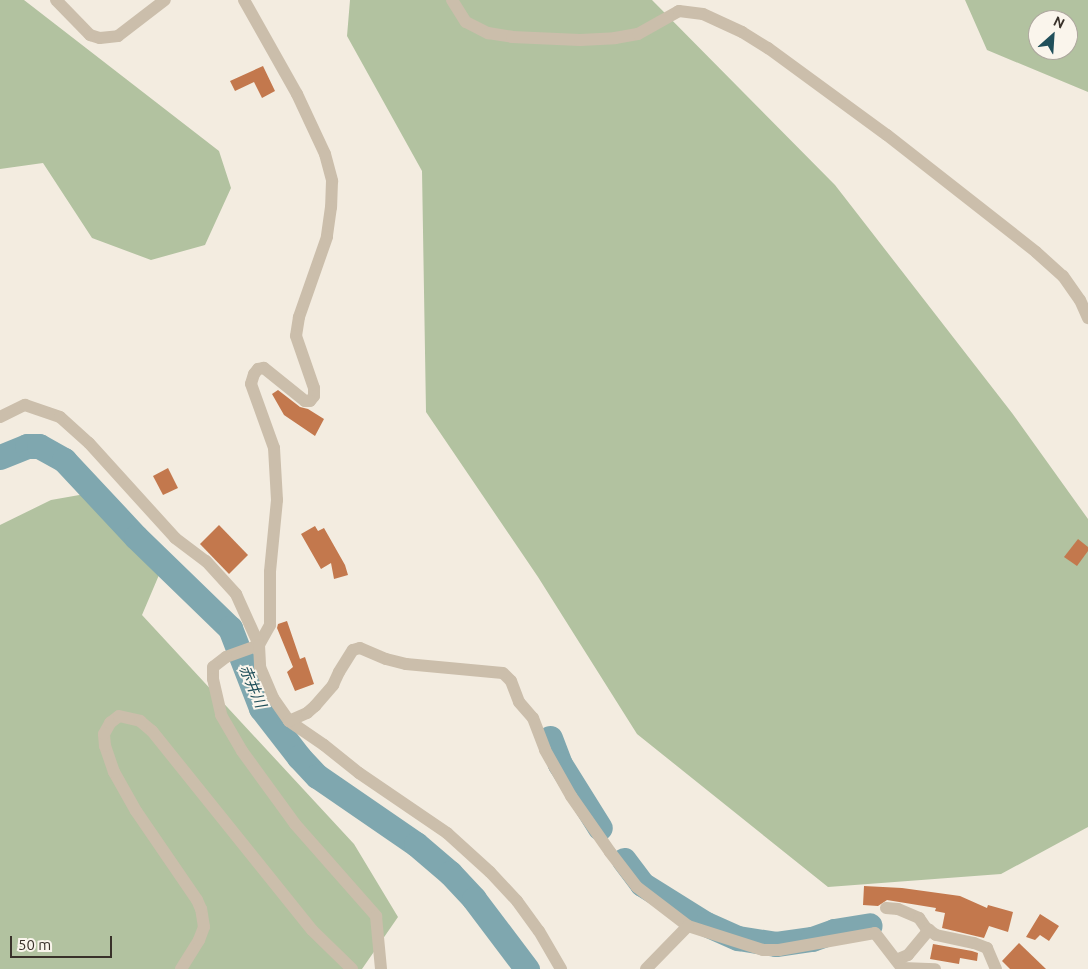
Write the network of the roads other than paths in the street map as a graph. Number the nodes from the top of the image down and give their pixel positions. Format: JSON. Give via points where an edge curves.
{"nodes":[{"id":1,"x":56,"y":0,"type":"edge"},
{"id":2,"x":165,"y":0,"type":"edge"},
{"id":3,"x":244,"y":0,"type":"edge"},
{"id":4,"x":452,"y":0,"type":"edge"},
{"id":5,"x":1088,"y":318,"type":"edge"},
{"id":6,"x":0,"y":417,"type":"edge"},
{"id":7,"x":255,"y":646,"type":"junction"},
{"id":8,"x":289,"y":721,"type":"junction"},
{"id":9,"x":886,"y":908,"type":"dead end"},
{"id":10,"x":688,"y":926,"type":"junction"},
{"id":11,"x":929,"y":930,"type":"junction"},
{"id":12,"x":896,"y":960,"type":"junction"},
{"id":13,"x":182,"y":969,"type":"edge"},
{"id":14,"x":352,"y":969,"type":"edge"},
{"id":15,"x":381,"y":969,"type":"edge"},
{"id":16,"x":560,"y":969,"type":"edge"},
{"id":17,"x":646,"y":969,"type":"edge"},
{"id":18,"x":935,"y":969,"type":"edge"},
{"id":19,"x":996,"y":969,"type":"edge"}],
"edges":[{"from":1,"to":2,"type":"street","via":[[90,35],[100,38],[118,36]]},
{"from":3,"to":7,"type":"street","via":[[307,116],[325,154],[332,181],[327,237],[299,317],[296,336],[314,396],[306,401],[264,368],[258,369],[251,384],[274,448],[277,500],[270,572],[270,624]]},
{"from":4,"to":5,"type":"street","via":[[466,22],[488,33],[512,37],[615,38],[638,34],[679,11],[703,14],[742,32],[886,135],[1036,252],[1063,276]]},
{"from":6,"to":7,"type":"street","via":[[25,405],[60,417],[89,443],[176,538],[206,561],[236,594]]},
{"from":7,"to":8,"type":"street","via":[[260,667],[274,698]]},
{"from":7,"to":15,"type":"street","via":[[226,657],[212,667],[221,715],[242,751],[295,824],[376,916]]},
{"from":8,"to":10,"type":"street","via":[[315,706],[334,685],[353,650],[360,648],[406,664],[502,673],[511,681],[520,702],[533,718],[545,750],[571,796],[610,852],[637,887]]},
{"from":8,"to":16,"type":"street","via":[[447,833],[490,872],[533,923]]},
{"from":9,"to":11,"type":"street","via":[[898,909],[919,918]]},
{"from":10,"to":12,"type":"street","via":[[763,950],[780,950],[875,933]]},
{"from":10,"to":17,"type":"street"},
{"from":11,"to":12,"type":"street","via":[[908,955]]},
{"from":11,"to":19,"type":"street","via":[[936,935],[974,942],[987,948]]},
{"from":12,"to":18,"type":"street","via":[[902,968]]},
{"from":13,"to":14,"type":"street","via":[[204,927],[200,910],[197,900],[136,811],[114,772],[104,734],[119,716],[140,721],[152,731],[312,930]]}]}
